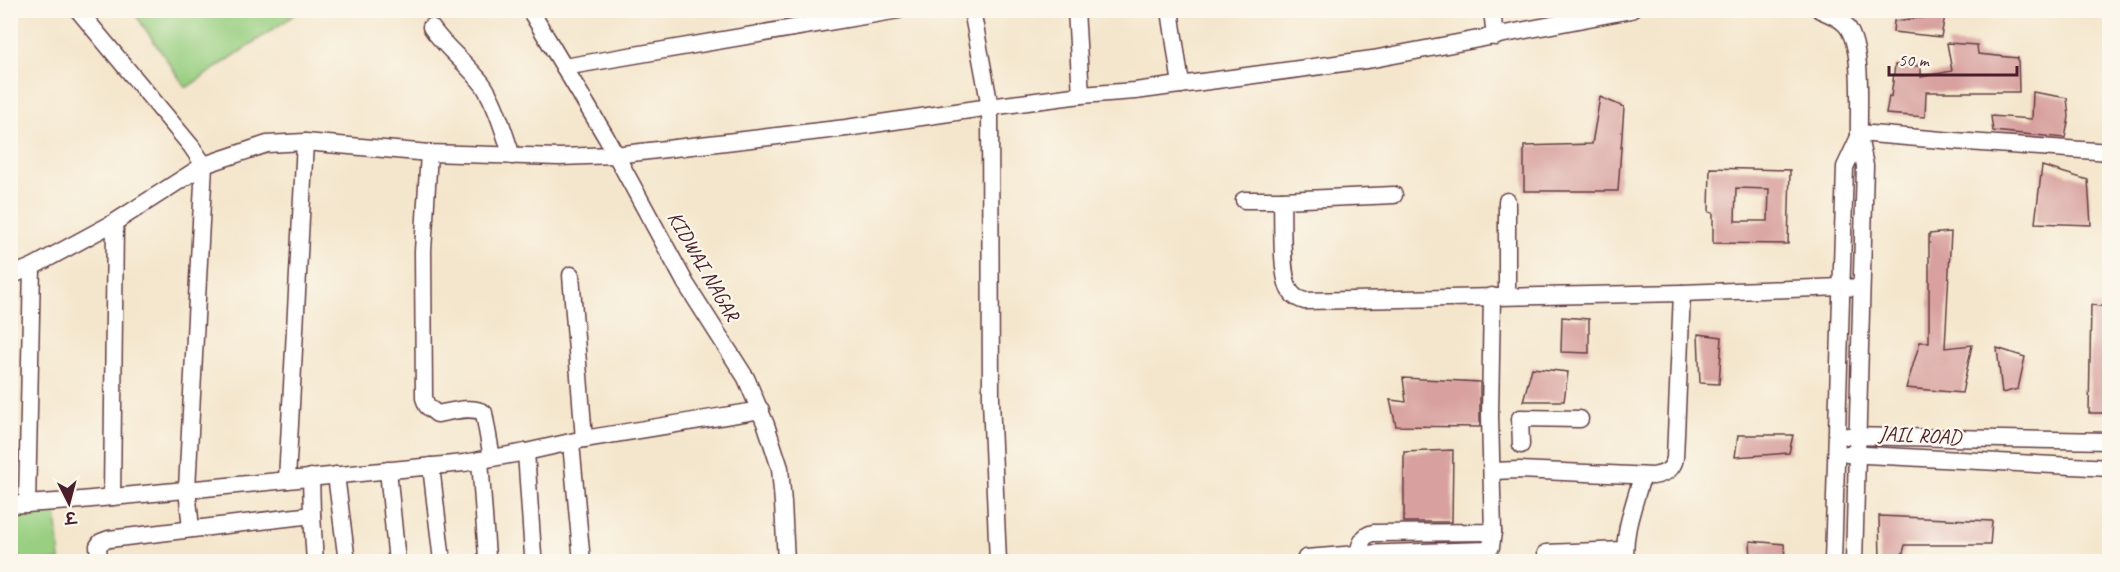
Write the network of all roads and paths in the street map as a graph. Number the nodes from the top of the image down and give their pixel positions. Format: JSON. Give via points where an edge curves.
{"nodes":[{"id":1,"x":78,"y":10,"type":"edge"},
{"id":2,"x":530,"y":10,"type":"edge"},
{"id":3,"x":899,"y":10,"type":"edge"},
{"id":4,"x":972,"y":10,"type":"edge"},
{"id":5,"x":1076,"y":10,"type":"edge"},
{"id":6,"x":1170,"y":10,"type":"edge"},
{"id":7,"x":1492,"y":10,"type":"edge"},
{"id":8,"x":1631,"y":10,"type":"edge"},
{"id":9,"x":1820,"y":10,"type":"edge"},
{"id":10,"x":1570,"y":16,"type":"edge"},
{"id":11,"x":431,"y":27,"type":"dead end"},
{"id":12,"x":1495,"y":37,"type":"junction"},
{"id":13,"x":564,"y":67,"type":"junction"},
{"id":14,"x":1181,"y":85,"type":"junction"},
{"id":15,"x":1081,"y":95,"type":"junction"},
{"id":16,"x":990,"y":107,"type":"junction"},
{"id":17,"x":1859,"y":135,"type":"junction"},
{"id":18,"x":305,"y":142,"type":"junction"},
{"id":19,"x":2109,"y":152,"type":"edge"},
{"id":20,"x":429,"y":153,"type":"junction"},
{"id":21,"x":615,"y":155,"type":"junction"},
{"id":22,"x":512,"y":156,"type":"junction"},
{"id":23,"x":204,"y":165,"type":"junction"},
{"id":24,"x":1394,"y":195,"type":"dead end"},
{"id":25,"x":1244,"y":200,"type":"dead end"},
{"id":26,"x":1282,"y":200,"type":"junction"},
{"id":27,"x":1507,"y":201,"type":"dead end"},
{"id":28,"x":115,"y":222,"type":"junction"},
{"id":29,"x":32,"y":267,"type":"junction"},
{"id":30,"x":571,"y":275,"type":"dead end"},
{"id":31,"x":10,"y":276,"type":"edge"},
{"id":32,"x":1841,"y":287,"type":"junction"},
{"id":33,"x":1861,"y":288,"type":"junction"},
{"id":34,"x":1682,"y":293,"type":"junction"},
{"id":35,"x":1500,"y":296,"type":"junction"},
{"id":36,"x":760,"y":410,"type":"junction"},
{"id":37,"x":1490,"y":416,"type":"junction"},
{"id":38,"x":1520,"y":418,"type":"junction"},
{"id":39,"x":1580,"y":419,"type":"dead end"},
{"id":40,"x":1837,"y":436,"type":"junction"},
{"id":41,"x":1857,"y":436,"type":"junction"},
{"id":42,"x":577,"y":441,"type":"junction"},
{"id":43,"x":2109,"y":441,"type":"edge"},
{"id":44,"x":1521,"y":446,"type":"dead end"},
{"id":45,"x":526,"y":452,"type":"junction"},
{"id":46,"x":1836,"y":454,"type":"junction"},
{"id":47,"x":1857,"y":454,"type":"junction"},
{"id":48,"x":486,"y":459,"type":"junction"},
{"id":49,"x":432,"y":466,"type":"junction"},
{"id":50,"x":2109,"y":468,"type":"edge"},
{"id":51,"x":388,"y":470,"type":"junction"},
{"id":52,"x":1492,"y":471,"type":"junction"},
{"id":53,"x":336,"y":475,"type":"junction"},
{"id":54,"x":1642,"y":476,"type":"junction"},
{"id":55,"x":311,"y":477,"type":"junction"},
{"id":56,"x":287,"y":480,"type":"junction"},
{"id":57,"x":187,"y":489,"type":"junction"},
{"id":58,"x":112,"y":497,"type":"junction"},
{"id":59,"x":19,"y":504,"type":"edge"},
{"id":60,"x":312,"y":515,"type":"junction"},
{"id":61,"x":191,"y":529,"type":"junction"},
{"id":62,"x":1546,"y":553,"type":"dead end"},
{"id":63,"x":533,"y":555,"type":"dead end"},
{"id":64,"x":315,"y":556,"type":"edge"},
{"id":65,"x":1625,"y":556,"type":"edge"},
{"id":66,"x":487,"y":557,"type":"dead end"},
{"id":67,"x":1306,"y":558,"type":"dead end"},
{"id":68,"x":1835,"y":560,"type":"edge"},
{"id":69,"x":99,"y":561,"type":"edge"},
{"id":70,"x":348,"y":561,"type":"edge"},
{"id":71,"x":397,"y":561,"type":"edge"},
{"id":72,"x":442,"y":561,"type":"edge"},
{"id":73,"x":582,"y":561,"type":"edge"},
{"id":74,"x":786,"y":561,"type":"edge"},
{"id":75,"x":998,"y":561,"type":"edge"},
{"id":76,"x":1854,"y":561,"type":"edge"}],
"edges":[{"from":1,"to":23,"type":"street"},
{"from":2,"to":13,"type":"street","name":"KIDWAI NAGAR"},
{"from":3,"to":13,"type":"street"},
{"from":4,"to":16,"type":"street"},
{"from":5,"to":15,"type":"street"},
{"from":6,"to":14,"type":"street"},
{"from":7,"to":12,"type":"street"},
{"from":8,"to":10,"type":"street"},
{"from":9,"to":17,"type":"street","via":[[1844,23],[1851,33],[1858,70]]},
{"from":10,"to":12,"type":"street"},
{"from":11,"to":22,"type":"street","via":[[484,87]]},
{"from":12,"to":14,"type":"street","via":[[1373,59]]},
{"from":13,"to":21,"type":"street","name":"KIDWAI NAGAR"},
{"from":14,"to":15,"type":"street"},
{"from":15,"to":16,"type":"street"},
{"from":16,"to":21,"type":"street"},
{"from":16,"to":75,"type":"street","via":[[992,400]]},
{"from":17,"to":19,"type":"street"},
{"from":17,"to":32,"type":"street","via":[[1845,167]]},
{"from":17,"to":33,"type":"street","via":[[1865,166]]},
{"from":18,"to":20,"type":"street"},
{"from":18,"to":23,"type":"street","via":[[267,144]]},
{"from":18,"to":56,"type":"street"},
{"from":20,"to":22,"type":"street"},
{"from":20,"to":48,"type":"street","via":[[423,251],[424,398],[437,414],[470,409],[484,413]]},
{"from":21,"to":22,"type":"street"},
{"from":21,"to":36,"type":"street","name":"KIDWAI NAGAR","via":[[686,284],[746,378]]},
{"from":23,"to":28,"type":"street"},
{"from":23,"to":57,"type":"street"},
{"from":24,"to":26,"type":"street"},
{"from":25,"to":26,"type":"street"},
{"from":26,"to":35,"type":"street","via":[[1287,283],[1296,298],[1305,302]]},
{"from":27,"to":35,"type":"street"},
{"from":28,"to":29,"type":"street"},
{"from":28,"to":58,"type":"street"},
{"from":29,"to":31,"type":"street"},
{"from":29,"to":59,"type":"street"},
{"from":30,"to":42,"type":"street"},
{"from":32,"to":33,"type":"street"},
{"from":32,"to":34,"type":"street"},
{"from":32,"to":40,"type":"street"},
{"from":33,"to":41,"type":"street"},
{"from":34,"to":35,"type":"street"},
{"from":34,"to":54,"type":"street","via":[[1674,464],[1661,475]]},
{"from":35,"to":37,"type":"street"},
{"from":36,"to":42,"type":"street"},
{"from":36,"to":74,"type":"street","name":"KIDWAI NAGAR","via":[[780,468]]},
{"from":37,"to":38,"type":"street"},
{"from":37,"to":52,"type":"street"},
{"from":38,"to":39,"type":"street"},
{"from":38,"to":44,"type":"street"},
{"from":40,"to":41,"type":"street","name":"JAIL ROAD"},
{"from":40,"to":46,"type":"street"},
{"from":41,"to":43,"type":"street","name":"JAIL ROAD"},
{"from":41,"to":47,"type":"street"},
{"from":42,"to":45,"type":"street"},
{"from":42,"to":73,"type":"street"},
{"from":45,"to":48,"type":"street"},
{"from":45,"to":63,"type":"street"},
{"from":46,"to":47,"type":"street","name":"JAIL ROAD"},
{"from":46,"to":68,"type":"street"},
{"from":47,"to":50,"type":"street","name":"JAIL ROAD"},
{"from":47,"to":76,"type":"street"},
{"from":48,"to":49,"type":"street"},
{"from":48,"to":66,"type":"street"},
{"from":49,"to":51,"type":"street"},
{"from":49,"to":72,"type":"street"},
{"from":51,"to":53,"type":"street"},
{"from":51,"to":71,"type":"street"},
{"from":52,"to":54,"type":"street"},
{"from":52,"to":67,"type":"street","via":[[1493,532],[1487,550]]},
{"from":53,"to":55,"type":"street"},
{"from":53,"to":70,"type":"street"},
{"from":54,"to":65,"type":"street"},
{"from":55,"to":56,"type":"street"},
{"from":55,"to":60,"type":"street"},
{"from":56,"to":57,"type":"street"},
{"from":57,"to":58,"type":"street"},
{"from":57,"to":61,"type":"street"},
{"from":58,"to":59,"type":"street"},
{"from":60,"to":61,"type":"street"},
{"from":60,"to":64,"type":"street"},
{"from":61,"to":69,"type":"street","via":[[109,539],[98,546]]},
{"from":62,"to":65,"type":"street"}]}
